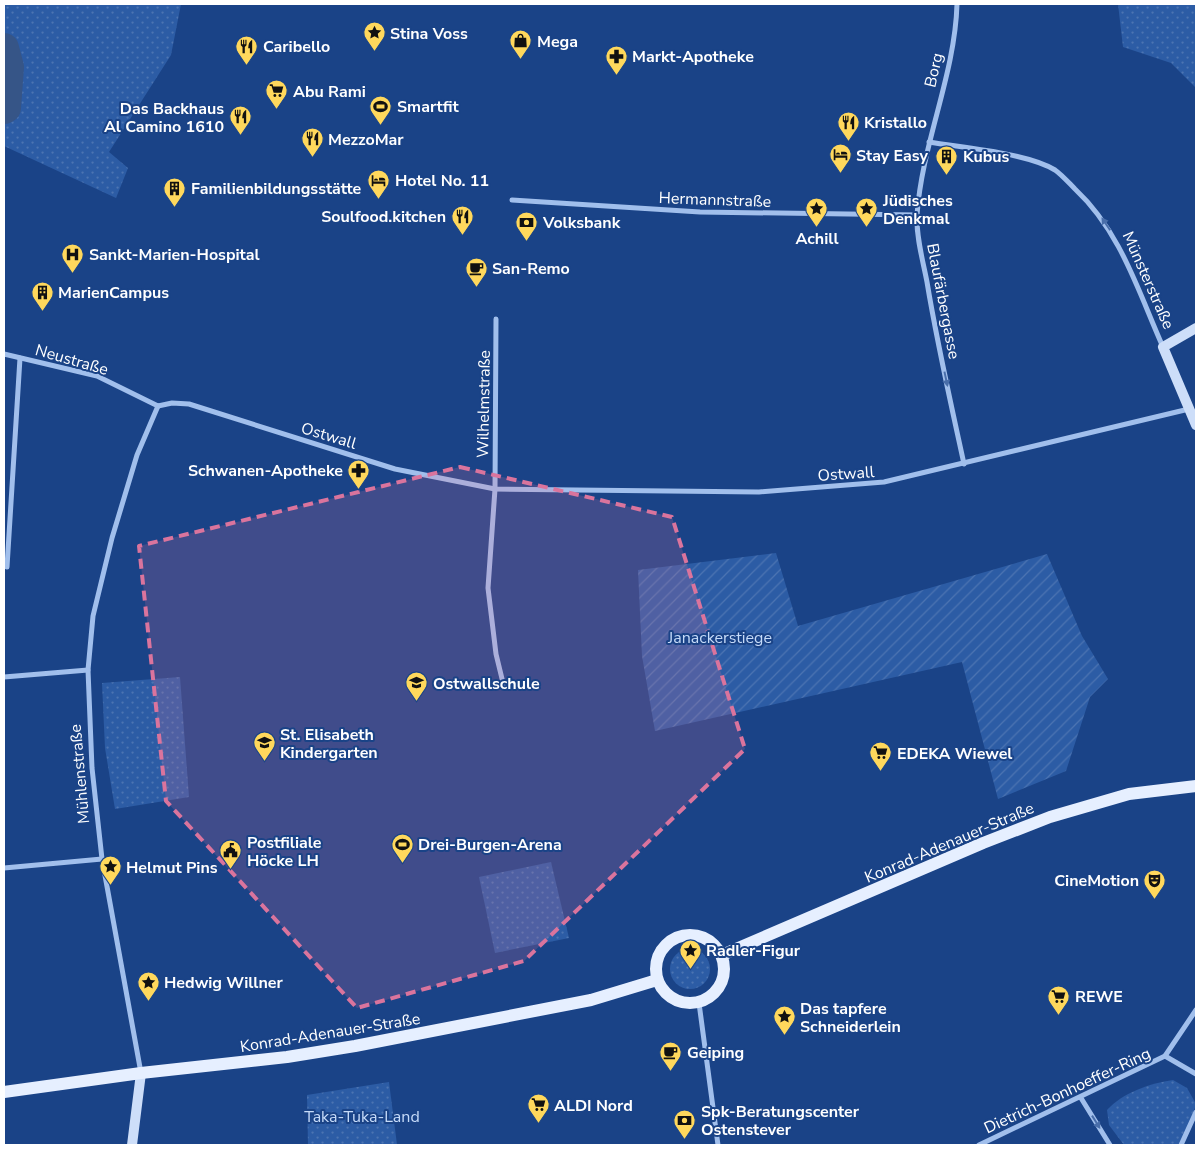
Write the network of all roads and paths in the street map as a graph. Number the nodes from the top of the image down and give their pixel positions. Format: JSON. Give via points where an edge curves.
{"nodes":[{"id":1,"x":957,"y":4,"type":"edge"},
{"id":2,"x":929,"y":142,"type":"junction"},
{"id":3,"x":512,"y":200,"type":"dead end"},
{"id":4,"x":918,"y":215,"type":"junction"},
{"id":5,"x":496,"y":319,"type":"dead end"},
{"id":6,"x":1196,"y":328,"type":"edge"},
{"id":7,"x":1163,"y":348,"type":"junction"},
{"id":8,"x":4,"y":354,"type":"edge"},
{"id":9,"x":20,"y":358,"type":"junction"},
{"id":10,"x":158,"y":406,"type":"junction"},
{"id":11,"x":1189,"y":409,"type":"junction"},
{"id":12,"x":1196,"y":425,"type":"edge"},
{"id":13,"x":964,"y":464,"type":"junction"},
{"id":14,"x":495,"y":489,"type":"junction"},
{"id":15,"x":7,"y":567,"type":"dead end"},
{"id":16,"x":88,"y":670,"type":"junction"},
{"id":17,"x":4,"y":677,"type":"edge"},
{"id":18,"x":504,"y":687,"type":"dead end"},
{"id":19,"x":1196,"y":786,"type":"edge"},
{"id":20,"x":102,"y":859,"type":"junction"},
{"id":21,"x":4,"y":868,"type":"edge"},
{"id":22,"x":722,"y":955,"type":"junction"},
{"id":23,"x":657,"y":980,"type":"junction"},
{"id":24,"x":699,"y":1003,"type":"junction"},
{"id":25,"x":1196,"y":1010,"type":"edge"},
{"id":26,"x":1165,"y":1056,"type":"junction"},
{"id":27,"x":142,"y":1073,"type":"junction"},
{"id":28,"x":1196,"y":1074,"type":"edge"},
{"id":29,"x":4,"y":1092,"type":"edge"},
{"id":30,"x":1081,"y":1098,"type":"junction"},
{"id":31,"x":1196,"y":1112,"type":"edge"},
{"id":32,"x":132,"y":1145,"type":"edge"},
{"id":33,"x":718,"y":1145,"type":"edge"},
{"id":34,"x":979,"y":1145,"type":"edge"},
{"id":35,"x":1110,"y":1145,"type":"edge"},
{"id":36,"x":1181,"y":1145,"type":"edge"}],
"edges":[{"from":1,"to":2,"type":"street","name":"Borg","via":[[955,33]]},
{"from":2,"to":4,"type":"street","name":"Blaufärbergasse"},
{"from":7,"to":2,"type":"street","name":"Münsterstraße","one_way":true,"via":[[1114,236],[1084,197],[1056,170],[1010,156]]},
{"from":3,"to":4,"type":"street","name":"Hermannstraße","via":[[700,212]]},
{"from":4,"to":13,"type":"street","name":"Blaufärbergasse","one_way":true,"via":[[930,303]]},
{"from":5,"to":14,"type":"street","name":"Wilhelmstraße"},
{"from":6,"to":7,"type":"street"},
{"from":7,"to":11,"type":"street","name":"Münsterstraße"},
{"from":8,"to":9,"type":"street","name":"Neustraße"},
{"from":9,"to":10,"type":"street","name":"Neustraße","via":[[97,376]]},
{"from":9,"to":15,"type":"street"},
{"from":10,"to":14,"type":"street","name":"Ostwall","via":[[189,404],[395,468]]},
{"from":10,"to":16,"type":"street","name":"Mühlenstraße","via":[[137,455],[112,538],[93,616]]},
{"from":11,"to":12,"type":"street","name":"Münsterstraße"},
{"from":11,"to":13,"type":"street","name":"Ostwall"},
{"from":13,"to":14,"type":"street","name":"Ostwall","via":[[884,482],[759,492]]},
{"from":14,"to":18,"type":"street","via":[[488,588],[496,654]]},
{"from":16,"to":17,"type":"street"},
{"from":16,"to":20,"type":"street","name":"Mühlenstraße","via":[[92,768]]},
{"from":19,"to":22,"type":"main road","name":"Konrad-Adenauer-Straße","via":[[1129,794],[1050,817]]},
{"from":20,"to":21,"type":"street"},
{"from":20,"to":27,"type":"street","name":"Mühlenstraße"},
{"from":22,"to":23,"type":"main road","via":[[715,944],[705,938],[692,934],[678,937],[666,944],[659,954],[655,967]]},
{"from":22,"to":24,"type":"main road","via":[[723,980],[714,994]]},
{"from":23,"to":24,"type":"main road","via":[[663,992],[673,1000]]},
{"from":23,"to":27,"type":"main road","name":"Konrad-Adenauer-Straße","via":[[591,1000],[355,1046]]},
{"from":24,"to":33,"type":"street"},
{"from":25,"to":26,"type":"street","name":"Dietrich-Bonhoeffer-Ring"},
{"from":26,"to":28,"type":"street","name":"Dietrich-Bonhoeffer-Ring"},
{"from":26,"to":30,"type":"street","name":"Dietrich-Bonhoeffer-Ring"},
{"from":27,"to":29,"type":"main road","name":"Konrad-Adenauer-Straße"},
{"from":27,"to":32,"type":"street","name":"Mühlenstraße"},
{"from":30,"to":34,"type":"street","name":"Dietrich-Bonhoeffer-Ring"},
{"from":30,"to":35,"type":"street","one_way":true},
{"from":31,"to":36,"type":"street"}]}
